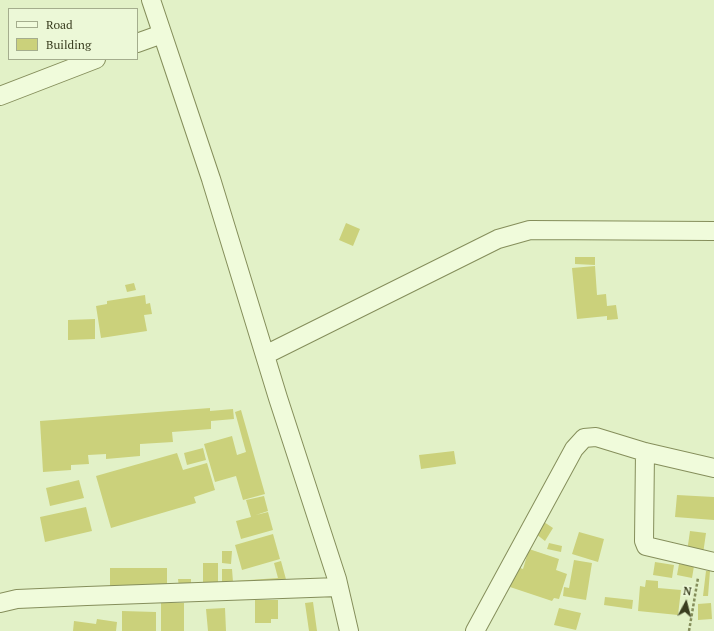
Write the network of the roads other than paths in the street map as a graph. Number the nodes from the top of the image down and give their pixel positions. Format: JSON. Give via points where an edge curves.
{"nodes":[{"id":1,"x":151,"y":0,"type":"edge"},
{"id":2,"x":162,"y":34,"type":"junction"},
{"id":3,"x":138,"y":43,"type":"edge"},
{"id":4,"x":93,"y":60,"type":"edge"},
{"id":5,"x":0,"y":96,"type":"edge"},
{"id":6,"x":714,"y":231,"type":"edge"},
{"id":7,"x":265,"y":355,"type":"junction"},
{"id":8,"x":645,"y":452,"type":"junction"},
{"id":9,"x":714,"y":468,"type":"edge"},
{"id":10,"x":708,"y":561,"type":"edge"},
{"id":11,"x":338,"y":587,"type":"junction"},
{"id":12,"x":0,"y":603,"type":"edge"},
{"id":13,"x":349,"y":631,"type":"edge"},
{"id":14,"x":475,"y":631,"type":"edge"}],
"edges":[{"from":1,"to":2,"type":"street"},
{"from":2,"to":3,"type":"street"},
{"from":2,"to":7,"type":"street","via":[[211,180]]},
{"from":4,"to":5,"type":"street"},
{"from":6,"to":7,"type":"street","via":[[530,230],[498,239]]},
{"from":7,"to":11,"type":"street"},
{"from":8,"to":9,"type":"street"},
{"from":8,"to":10,"type":"street","via":[[646,546]]},
{"from":8,"to":14,"type":"street","via":[[596,437],[584,438],[574,449]]},
{"from":11,"to":12,"type":"street","via":[[18,599]]},
{"from":11,"to":13,"type":"street"}]}
